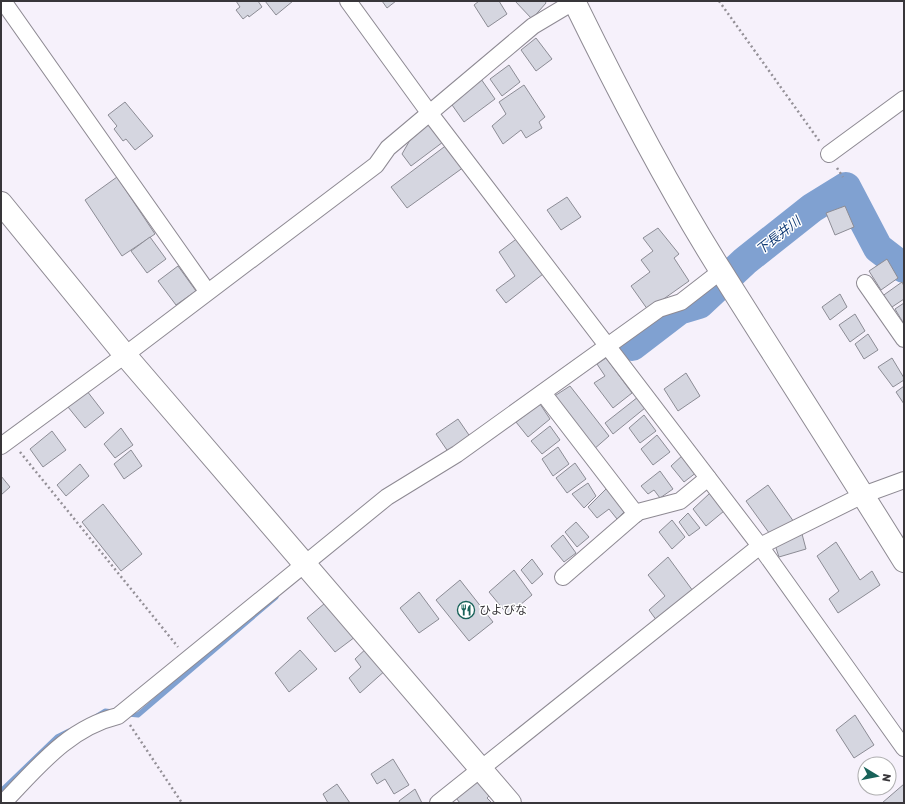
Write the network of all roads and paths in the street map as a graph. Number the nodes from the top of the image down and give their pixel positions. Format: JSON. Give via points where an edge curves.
{"nodes":[{"id":1,"x":3,"y":1,"type":"edge"},
{"id":2,"x":348,"y":1,"type":"edge"},
{"id":3,"x":719,"y":1,"type":"edge"},
{"id":4,"x":566,"y":3,"type":"edge"},
{"id":5,"x":904,"y":99,"type":"edge"},
{"id":6,"x":429,"y":112,"type":"junction"},
{"id":7,"x":829,"y":154,"type":"junction"},
{"id":8,"x":843,"y":177,"type":"dead end"},
{"id":9,"x":1,"y":203,"type":"edge"},
{"id":10,"x":721,"y":271,"type":"junction"},
{"id":11,"x":865,"y":283,"type":"dead end"},
{"id":12,"x":207,"y":292,"type":"junction"},
{"id":13,"x":904,"y":339,"type":"edge"},
{"id":14,"x":608,"y":347,"type":"junction"},
{"id":15,"x":125,"y":355,"type":"junction"},
{"id":16,"x":543,"y":393,"type":"junction"},
{"id":17,"x":5,"y":443,"type":"edge"},
{"id":18,"x":708,"y":478,"type":"junction"},
{"id":19,"x":904,"y":480,"type":"edge"},
{"id":20,"x":863,"y":495,"type":"junction"},
{"id":21,"x":636,"y":514,"type":"junction"},
{"id":22,"x":760,"y":546,"type":"junction"},
{"id":23,"x":904,"y":561,"type":"edge"},
{"id":24,"x":305,"y":565,"type":"junction"},
{"id":25,"x":563,"y":577,"type":"dead end"},
{"id":26,"x":188,"y":660,"type":"junction"},
{"id":27,"x":121,"y":713,"type":"junction"},
{"id":28,"x":904,"y":748,"type":"edge"},
{"id":29,"x":481,"y":769,"type":"junction"},
{"id":30,"x":3,"y":803,"type":"edge"},
{"id":31,"x":182,"y":803,"type":"edge"},
{"id":32,"x":438,"y":803,"type":"edge"},
{"id":33,"x":510,"y":803,"type":"edge"}],
"edges":[{"from":1,"to":12,"type":"street"},
{"from":2,"to":6,"type":"street"},
{"from":3,"to":7,"type":"path"},
{"from":4,"to":6,"type":"street","via":[[532,26]]},
{"from":4,"to":10,"type":"street","via":[[613,80]]},
{"from":5,"to":7,"type":"street"},
{"from":6,"to":12,"type":"street","via":[[388,148],[376,165]]},
{"from":6,"to":14,"type":"street"},
{"from":7,"to":8,"type":"path"},
{"from":9,"to":15,"type":"street"},
{"from":10,"to":14,"type":"street","via":[[682,302],[659,309]]},
{"from":10,"to":20,"type":"street"},
{"from":11,"to":13,"type":"street"},
{"from":12,"to":15,"type":"street"},
{"from":14,"to":16,"type":"street"},
{"from":14,"to":18,"type":"street"},
{"from":15,"to":17,"type":"street"},
{"from":15,"to":24,"type":"street"},
{"from":16,"to":21,"type":"street"},
{"from":16,"to":24,"type":"street","via":[[433,470],[387,497]]},
{"from":17,"to":26,"type":"path"},
{"from":18,"to":21,"type":"street","via":[[680,501]]},
{"from":18,"to":22,"type":"street"},
{"from":19,"to":20,"type":"street"},
{"from":20,"to":22,"type":"street"},
{"from":20,"to":23,"type":"street"},
{"from":21,"to":25,"type":"street"},
{"from":22,"to":28,"type":"street"},
{"from":22,"to":29,"type":"street"},
{"from":24,"to":26,"type":"street"},
{"from":24,"to":29,"type":"street"},
{"from":26,"to":27,"type":"street"},
{"from":27,"to":30,"type":"street","via":[[100,720],[65,741]]},
{"from":27,"to":31,"type":"path"},
{"from":29,"to":32,"type":"street"},
{"from":29,"to":33,"type":"street"}]}
